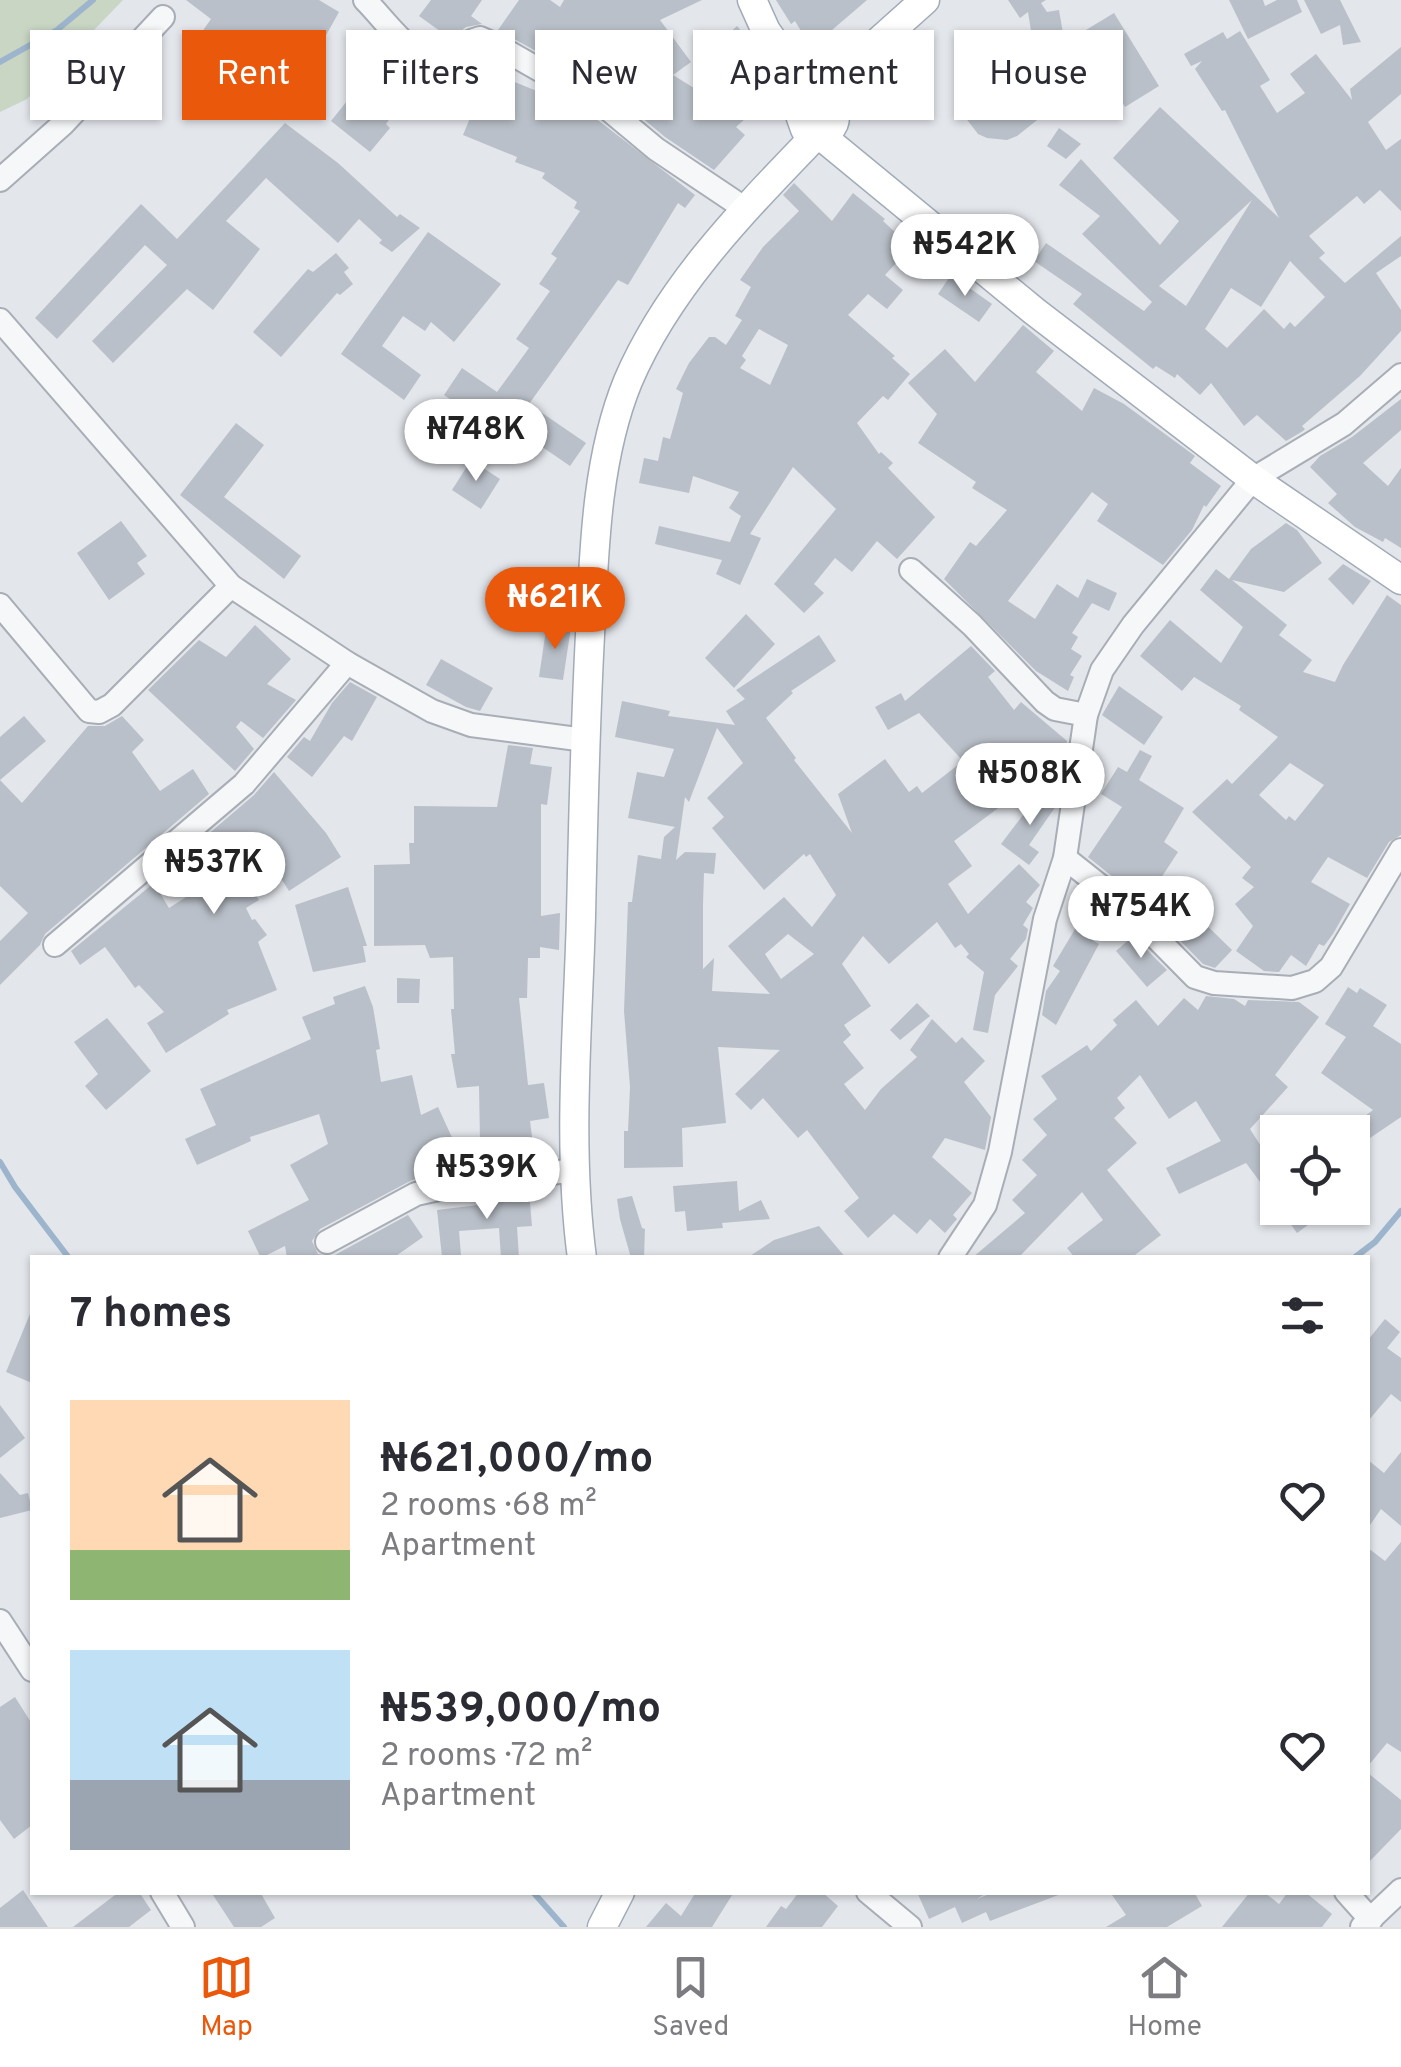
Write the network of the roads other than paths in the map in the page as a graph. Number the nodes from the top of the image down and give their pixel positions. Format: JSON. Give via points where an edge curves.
{"nodes":[{"id":1,"x":366,"y":0,"type":"edge"},
{"id":2,"x":752,"y":0,"type":"edge"},
{"id":3,"x":925,"y":0,"type":"edge"},
{"id":4,"x":163,"y":18,"type":"dead end"},
{"id":5,"x":767,"y":30,"type":"edge"},
{"id":6,"x":891,"y":30,"type":"edge"},
{"id":7,"x":816,"y":120,"type":"edge"},
{"id":8,"x":820,"y":120,"type":"edge"},
{"id":9,"x":0,"y":180,"type":"edge"},
{"id":10,"x":748,"y":205,"type":"junction"},
{"id":11,"x":0,"y":320,"type":"edge"},
{"id":12,"x":1401,"y":375,"type":"edge"},
{"id":13,"x":1254,"y":479,"type":"junction"},
{"id":14,"x":911,"y":570,"type":"dead end"},
{"id":15,"x":1401,"y":580,"type":"edge"},
{"id":16,"x":231,"y":586,"type":"junction"},
{"id":17,"x":0,"y":605,"type":"edge"},
{"id":18,"x":347,"y":663,"type":"junction"},
{"id":19,"x":1086,"y":716,"type":"junction"},
{"id":20,"x":584,"y":740,"type":"junction"},
{"id":21,"x":1401,"y":850,"type":"edge"},
{"id":22,"x":1064,"y":858,"type":"junction"},
{"id":23,"x":55,"y":944,"type":"dead end"},
{"id":24,"x":575,"y":1170,"type":"junction"},
{"id":25,"x":327,"y":1242,"type":"dead end"},
{"id":26,"x":582,"y":1255,"type":"edge"},
{"id":27,"x":952,"y":1255,"type":"edge"},
{"id":28,"x":0,"y":1621,"type":"edge"},
{"id":29,"x":30,"y":1667,"type":"edge"},
{"id":30,"x":1401,"y":1890,"type":"edge"},
{"id":31,"x":164,"y":1895,"type":"edge"},
{"id":32,"x":618,"y":1895,"type":"edge"},
{"id":33,"x":872,"y":1895,"type":"edge"},
{"id":34,"x":1348,"y":1895,"type":"edge"},
{"id":35,"x":1367,"y":1924,"type":"edge"},
{"id":36,"x":603,"y":1926,"type":"edge"},
{"id":37,"x":183,"y":1927,"type":"edge"},
{"id":38,"x":910,"y":1927,"type":"edge"}],
"edges":[{"from":1,"to":10,"type":"street","via":[[422,58],[447,64],[471,41],[496,45],[608,108],[656,149]]},
{"from":2,"to":5,"type":"main road"},
{"from":3,"to":6,"type":"main road"},
{"from":4,"to":9,"type":"street"},
{"from":7,"to":10,"type":"main road"},
{"from":8,"to":13,"type":"main road","via":[[922,221]]},
{"from":10,"to":20,"type":"main road","via":[[669,309],[615,418],[601,494]]},
{"from":11,"to":16,"type":"street"},
{"from":12,"to":13,"type":"street","via":[[1344,424]]},
{"from":13,"to":15,"type":"main road"},
{"from":13,"to":19,"type":"street","via":[[1133,625],[1102,670]]},
{"from":14,"to":19,"type":"street","via":[[1045,702]]},
{"from":16,"to":17,"type":"street","via":[[99,712],[89,711]]},
{"from":16,"to":18,"type":"street"},
{"from":18,"to":20,"type":"street","via":[[432,711],[472,725]]},
{"from":18,"to":23,"type":"street","via":[[244,784]]},
{"from":19,"to":22,"type":"street"},
{"from":20,"to":24,"type":"main road"},
{"from":21,"to":22,"type":"street","via":[[1331,967],[1292,988],[1195,977],[1124,904]]},
{"from":22,"to":27,"type":"street","via":[[1045,919],[1000,1152],[985,1205]]},
{"from":24,"to":25,"type":"street","via":[[416,1194]]},
{"from":24,"to":26,"type":"main road"},
{"from":28,"to":29,"type":"street"},
{"from":30,"to":35,"type":"street"},
{"from":31,"to":37,"type":"street"},
{"from":32,"to":36,"type":"main road"},
{"from":33,"to":38,"type":"street"},
{"from":34,"to":35,"type":"street"}]}
